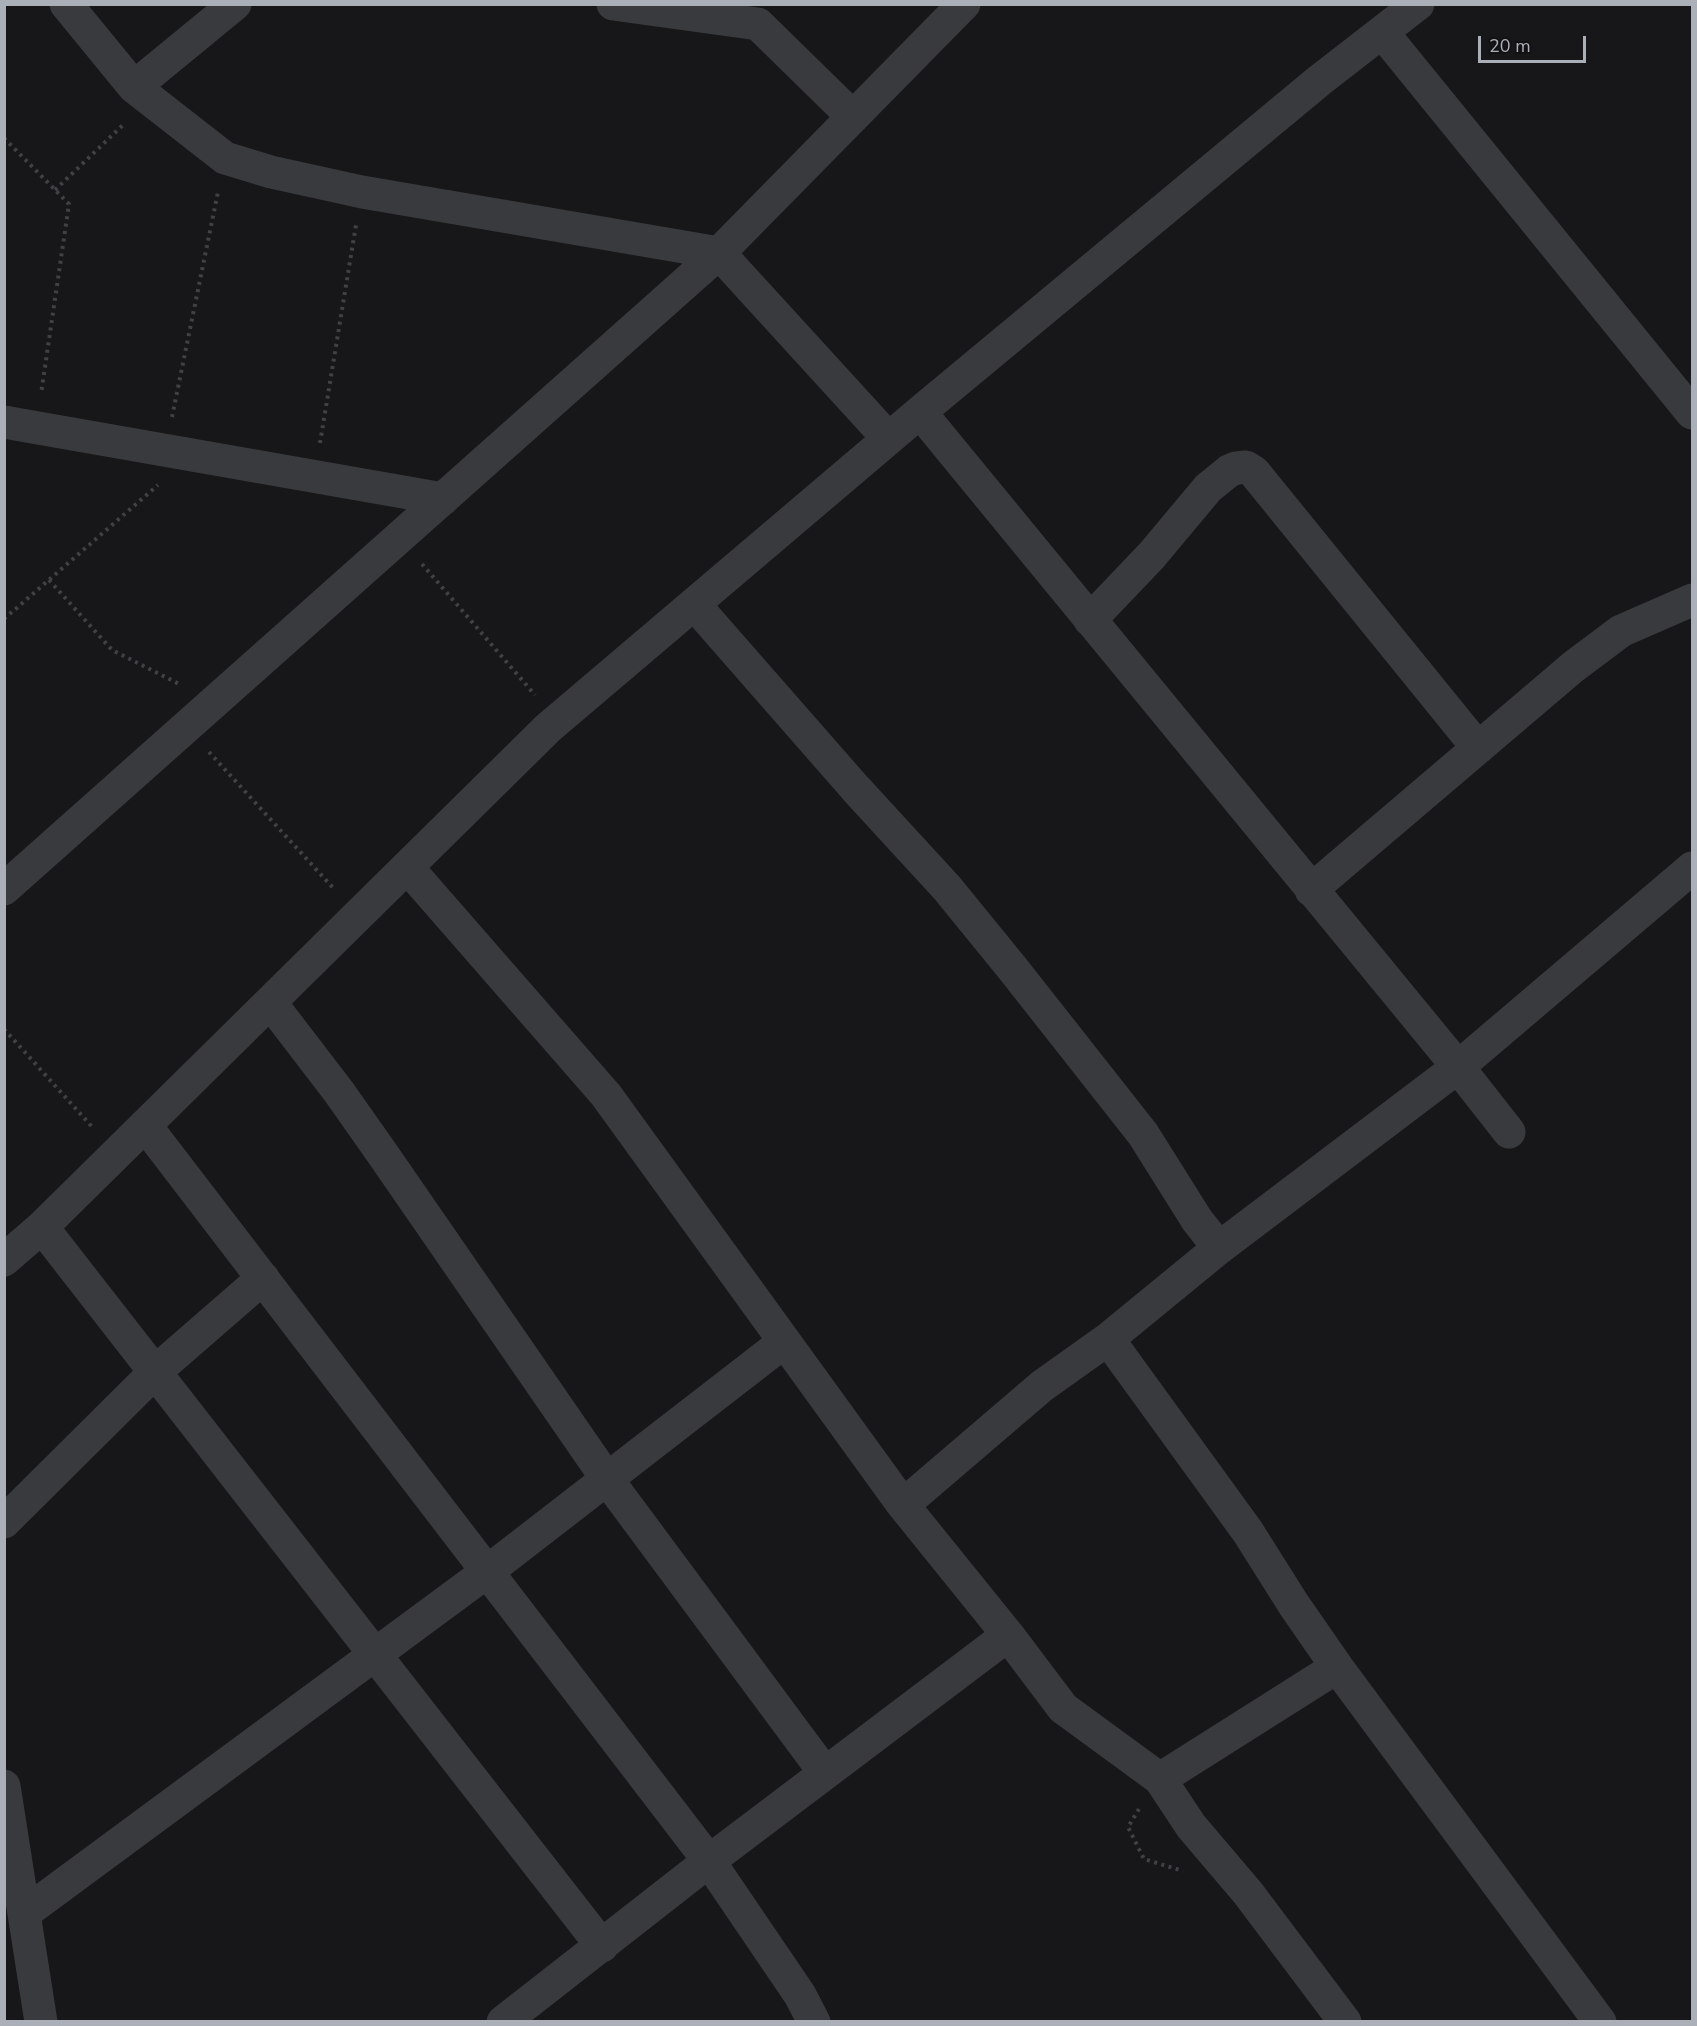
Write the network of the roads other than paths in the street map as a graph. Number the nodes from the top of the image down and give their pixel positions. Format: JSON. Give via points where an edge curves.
{"nodes":[{"id":1,"x":66,"y":4,"type":"edge"},
{"id":2,"x":235,"y":4,"type":"edge"},
{"id":3,"x":613,"y":4,"type":"edge"},
{"id":4,"x":964,"y":4,"type":"edge"},
{"id":5,"x":1418,"y":4,"type":"edge"},
{"id":6,"x":750,"y":14,"type":"edge"},
{"id":7,"x":1382,"y":32,"type":"junction"},
{"id":8,"x":142,"y":93,"type":"junction"},
{"id":9,"x":853,"y":117,"type":"junction"},
{"id":10,"x":720,"y":253,"type":"junction"},
{"id":11,"x":920,"y":412,"type":"junction"},
{"id":12,"x":1692,"y":413,"type":"edge"},
{"id":13,"x":4,"y":422,"type":"edge"},
{"id":14,"x":888,"y":438,"type":"junction"},
{"id":15,"x":443,"y":499,"type":"junction"},
{"id":16,"x":1692,"y":600,"type":"edge"},
{"id":17,"x":694,"y":604,"type":"junction"},
{"id":18,"x":1090,"y":620,"type":"junction"},
{"id":19,"x":1478,"y":748,"type":"junction"},
{"id":20,"x":407,"y":867,"type":"junction"},
{"id":21,"x":1692,"y":867,"type":"edge"},
{"id":22,"x":4,"y":889,"type":"edge"},
{"id":23,"x":1311,"y":890,"type":"junction"},
{"id":24,"x":270,"y":1002,"type":"junction"},
{"id":25,"x":1458,"y":1067,"type":"junction"},
{"id":26,"x":145,"y":1125,"type":"junction"},
{"id":27,"x":1509,"y":1132,"type":"dead end"},
{"id":28,"x":42,"y":1227,"type":"junction"},
{"id":29,"x":1219,"y":1248,"type":"junction"},
{"id":30,"x":4,"y":1260,"type":"edge"},
{"id":31,"x":263,"y":1278,"type":"junction"},
{"id":32,"x":1108,"y":1339,"type":"junction"},
{"id":33,"x":784,"y":1342,"type":"junction"},
{"id":34,"x":155,"y":1372,"type":"junction"},
{"id":35,"x":607,"y":1479,"type":"junction"},
{"id":36,"x":903,"y":1505,"type":"junction"},
{"id":37,"x":4,"y":1522,"type":"edge"},
{"id":38,"x":488,"y":1571,"type":"junction"},
{"id":39,"x":1008,"y":1635,"type":"junction"},
{"id":40,"x":375,"y":1654,"type":"junction"},
{"id":41,"x":1337,"y":1667,"type":"junction"},
{"id":42,"x":825,"y":1773,"type":"junction"},
{"id":43,"x":1160,"y":1779,"type":"junction"},
{"id":44,"x":4,"y":1786,"type":"edge"},
{"id":45,"x":709,"y":1861,"type":"junction"},
{"id":46,"x":26,"y":1912,"type":"junction"},
{"id":47,"x":602,"y":1946,"type":"junction"},
{"id":48,"x":41,"y":2022,"type":"edge"},
{"id":49,"x":503,"y":2022,"type":"edge"},
{"id":50,"x":814,"y":2022,"type":"edge"},
{"id":51,"x":1345,"y":2022,"type":"edge"},
{"id":52,"x":1600,"y":2022,"type":"edge"}],
"edges":[{"from":1,"to":8,"type":"street"},
{"from":2,"to":8,"type":"street"},
{"from":3,"to":6,"type":"street"},
{"from":4,"to":9,"type":"street"},
{"from":5,"to":7,"type":"street"},
{"from":6,"to":9,"type":"street"},
{"from":7,"to":11,"type":"street"},
{"from":7,"to":12,"type":"street"},
{"from":8,"to":10,"type":"street","via":[[225,159],[271,172],[362,192]]},
{"from":9,"to":10,"type":"street"},
{"from":10,"to":14,"type":"street"},
{"from":10,"to":15,"type":"street"},
{"from":11,"to":14,"type":"street"},
{"from":11,"to":18,"type":"street"},
{"from":13,"to":15,"type":"street"},
{"from":14,"to":17,"type":"street"},
{"from":15,"to":22,"type":"street"},
{"from":16,"to":19,"type":"street","via":[[1622,631]]},
{"from":17,"to":20,"type":"street","via":[[556,720]]},
{"from":17,"to":29,"type":"street","via":[[947,888],[1143,1134]]},
{"from":18,"to":19,"type":"street","via":[[1208,488],[1229,471],[1246,467]]},
{"from":18,"to":23,"type":"street"},
{"from":19,"to":23,"type":"street"},
{"from":20,"to":24,"type":"street"},
{"from":20,"to":33,"type":"street","via":[[606,1095]]},
{"from":21,"to":25,"type":"street"},
{"from":23,"to":25,"type":"street"},
{"from":24,"to":26,"type":"street"},
{"from":24,"to":35,"type":"street","via":[[365,1128]]},
{"from":25,"to":27,"type":"street"},
{"from":25,"to":29,"type":"street"},
{"from":26,"to":28,"type":"street"},
{"from":26,"to":31,"type":"street"},
{"from":28,"to":30,"type":"street"},
{"from":28,"to":34,"type":"street"},
{"from":29,"to":32,"type":"street"},
{"from":31,"to":34,"type":"street"},
{"from":31,"to":38,"type":"street"},
{"from":32,"to":36,"type":"street","via":[[1042,1386]]},
{"from":32,"to":41,"type":"street","via":[[1248,1532]]},
{"from":33,"to":35,"type":"street"},
{"from":33,"to":36,"type":"street"},
{"from":34,"to":37,"type":"street"},
{"from":34,"to":40,"type":"street"},
{"from":35,"to":38,"type":"street"},
{"from":35,"to":42,"type":"street"},
{"from":36,"to":39,"type":"street"},
{"from":38,"to":40,"type":"street"},
{"from":38,"to":45,"type":"street"},
{"from":39,"to":42,"type":"street"},
{"from":39,"to":43,"type":"street","via":[[1062,1708]]},
{"from":40,"to":46,"type":"street"},
{"from":40,"to":47,"type":"street"},
{"from":41,"to":43,"type":"street"},
{"from":41,"to":52,"type":"street"},
{"from":42,"to":45,"type":"street"},
{"from":43,"to":51,"type":"street","via":[[1191,1826],[1248,1893]]},
{"from":44,"to":46,"type":"street"},
{"from":45,"to":47,"type":"street"},
{"from":45,"to":50,"type":"street","via":[[800,1995]]},
{"from":46,"to":48,"type":"street"},
{"from":47,"to":49,"type":"street"}]}
